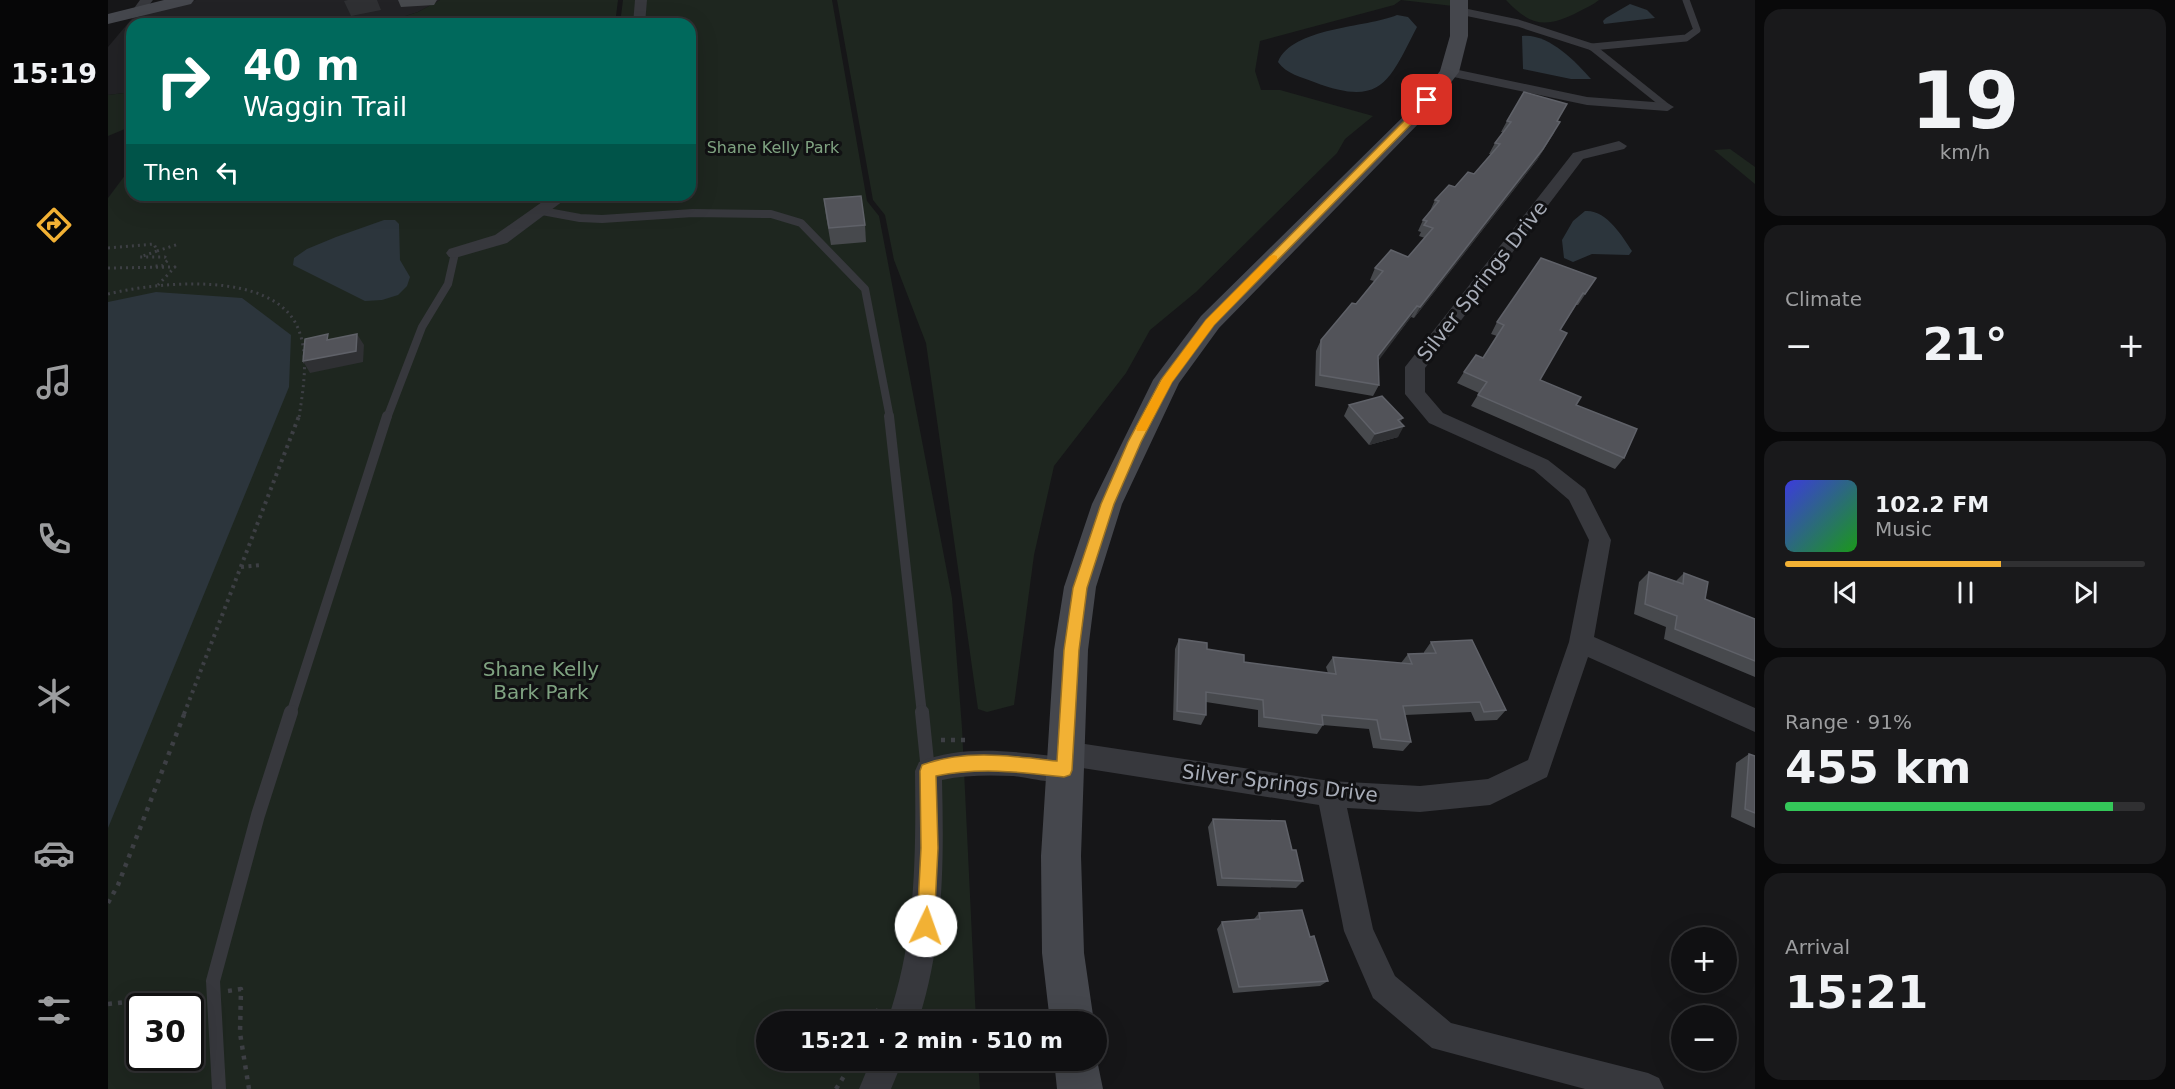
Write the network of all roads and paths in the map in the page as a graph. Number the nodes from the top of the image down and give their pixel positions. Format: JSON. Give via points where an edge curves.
{"nodes":[{"id":1,"x":185,"y":0,"type":"edge"},
{"id":2,"x":641,"y":0,"type":"edge"},
{"id":3,"x":1686,"y":0,"type":"edge"},
{"id":4,"x":1459,"y":5,"type":"edge"},
{"id":5,"x":143,"y":6,"type":"edge"},
{"id":6,"x":640,"y":18,"type":"edge"},
{"id":7,"x":108,"y":19,"type":"edge"},
{"id":8,"x":1592,"y":46,"type":"junction"},
{"id":9,"x":1449,"y":72,"type":"junction"},
{"id":10,"x":1667,"y":106,"type":"joint"},
{"id":11,"x":1619,"y":146,"type":"dead end"},
{"id":12,"x":555,"y":201,"type":"edge"},
{"id":13,"x":542,"y":211,"type":"junction"},
{"id":14,"x":179,"y":244,"type":"dead end"},
{"id":15,"x":108,"y":248,"type":"edge"},
{"id":16,"x":157,"y":251,"type":"junction"},
{"id":17,"x":455,"y":254,"type":"joint"},
{"id":18,"x":153,"y":266,"type":"junction"},
{"id":19,"x":108,"y":268,"type":"edge"},
{"id":20,"x":154,"y":281,"type":"dead end"},
{"id":21,"x":158,"y":286,"type":"junction"},
{"id":22,"x":151,"y":287,"type":"junction"},
{"id":23,"x":108,"y":294,"type":"edge"},
{"id":24,"x":262,"y":565,"type":"dead end"},
{"id":25,"x":241,"y":567,"type":"junction"},
{"id":26,"x":1581,"y":642,"type":"junction"},
{"id":27,"x":1755,"y":720,"type":"edge"},
{"id":28,"x":1065,"y":761,"type":"junction"},
{"id":29,"x":928,"y":771,"type":"junction"},
{"id":30,"x":1329,"y":794,"type":"junction"},
{"id":31,"x":108,"y":903,"type":"edge"},
{"id":32,"x":907,"y":1011,"type":"edge"},
{"id":33,"x":1070,"y":1011,"type":"edge"},
{"id":34,"x":847,"y":1071,"type":"edge"},
{"id":35,"x":882,"y":1071,"type":"edge"},
{"id":36,"x":1078,"y":1071,"type":"edge"},
{"id":37,"x":219,"y":1089,"type":"edge"},
{"id":38,"x":836,"y":1089,"type":"edge"},
{"id":39,"x":875,"y":1089,"type":"edge"},
{"id":40,"x":1080,"y":1089,"type":"edge"},
{"id":41,"x":1648,"y":1089,"type":"edge"}],
"edges":[{"from":1,"to":5,"type":"street"},
{"from":2,"to":6,"type":"street"},
{"from":3,"to":8,"type":"lane","via":[[1697,30],[1686,38]]},
{"from":4,"to":8,"type":"lane"},
{"from":4,"to":9,"type":"street","via":[[1459,36]]},
{"from":5,"to":7,"type":"street"},
{"from":8,"to":10,"type":"lane"},
{"from":9,"to":10,"type":"street","via":[[1587,101]]},
{"from":9,"to":28,"type":"street","via":[[1416,115],[1210,322],[1167,380],[1107,504],[1080,588],[1071,650]]},
{"from":11,"to":26,"type":"street","name":"Silver Springs Drive","via":[[1578,156],[1415,367],[1415,394],[1436,418],[1541,465],[1577,495],[1600,540]]},
{"from":12,"to":13,"type":"street"},
{"from":13,"to":17,"type":"street","via":[[501,239]]},
{"from":13,"to":29,"type":"lane","via":[[602,219],[693,213],[771,214],[801,223],[865,288],[890,420]]},
{"from":14,"to":16,"type":"path"},
{"from":15,"to":16,"type":"path","via":[[154,244]]},
{"from":16,"to":18,"type":"path","via":[[140,257],[168,260],[162,266]]},
{"from":17,"to":37,"type":"lane","via":[[448,284],[422,327],[395,392],[258,815],[213,981]]},
{"from":18,"to":19,"type":"path"},
{"from":18,"to":21,"type":"path","via":[[150,268],[175,267]]},
{"from":20,"to":22,"type":"path"},
{"from":21,"to":22,"type":"path"},
{"from":21,"to":25,"type":"path","via":[[203,285],[258,294],[286,309],[299,330],[303,366],[299,418]]},
{"from":22,"to":23,"type":"path"},
{"from":24,"to":25,"type":"path"},
{"from":25,"to":31,"type":"path"},
{"from":26,"to":27,"type":"street"},
{"from":26,"to":30,"type":"street","name":"Silver Springs Drive","via":[[1538,768],[1490,792],[1420,799]]},
{"from":28,"to":29,"type":"street","name":"Silver Springs Drive","via":[[963,763]]},
{"from":28,"to":30,"type":"street","name":"Silver Springs Drive"},
{"from":28,"to":33,"type":"street","via":[[1060,856],[1063,953]]},
{"from":29,"to":32,"type":"street","via":[[926,926]]},
{"from":30,"to":41,"type":"street","via":[[1359,931],[1384,987],[1443,1037]]},
{"from":34,"to":38,"type":"path"},
{"from":35,"to":39,"type":"street"},
{"from":36,"to":40,"type":"street"}]}
